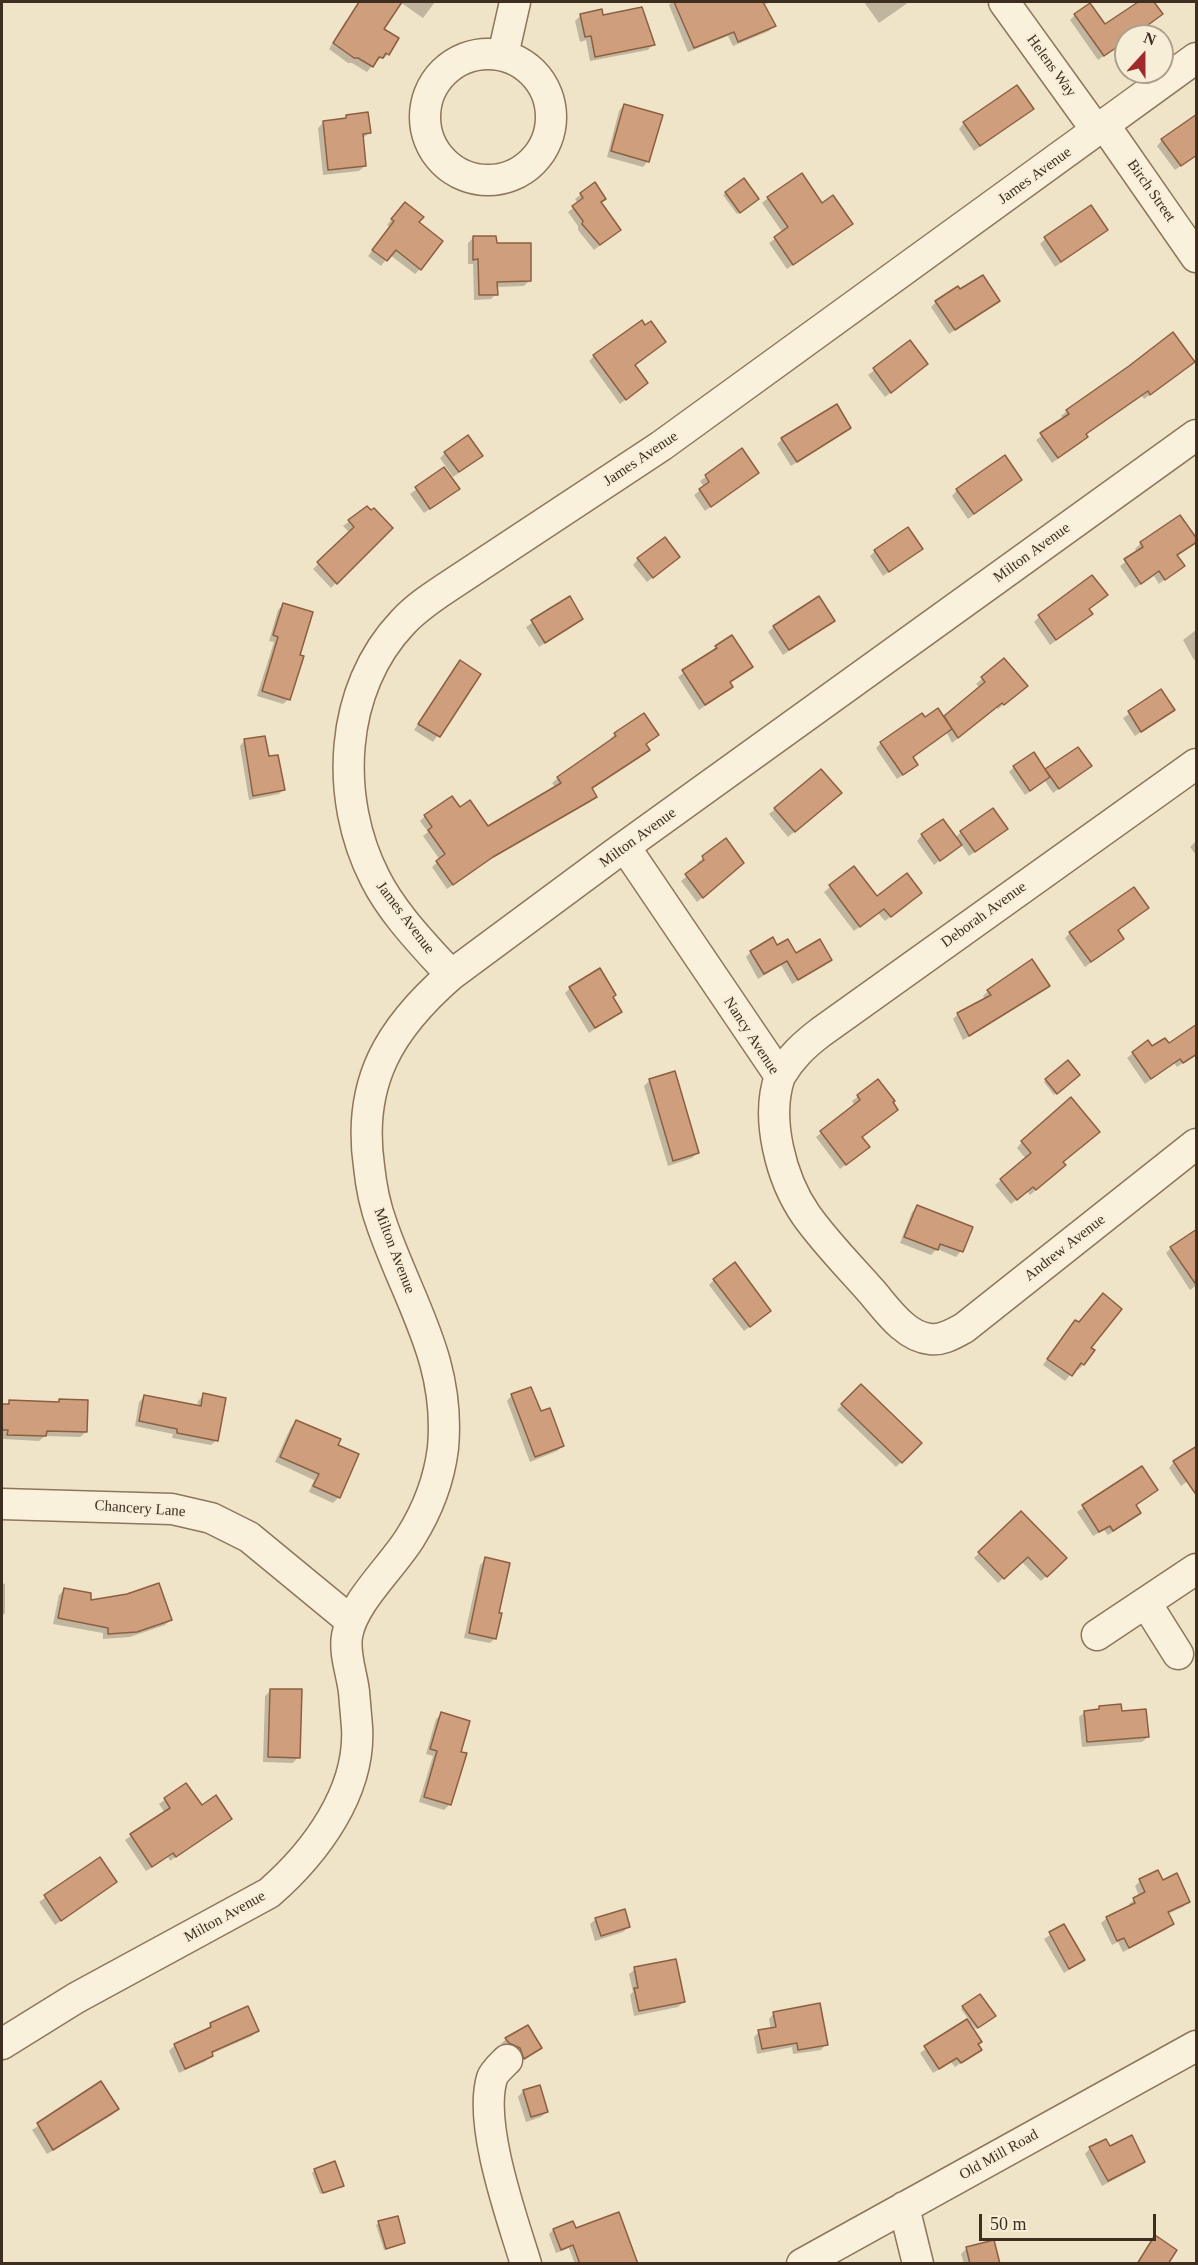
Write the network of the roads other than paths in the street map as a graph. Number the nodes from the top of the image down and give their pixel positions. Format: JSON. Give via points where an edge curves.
{"nodes":[{"id":1,"x":515,"y":2,"type":"edge"},
{"id":2,"x":1004,"y":2,"type":"edge"},
{"id":3,"x":503,"y":55,"type":"junction"},
{"id":4,"x":1197,"y":58,"type":"edge"},
{"id":5,"x":1101,"y":128,"type":"junction"},
{"id":6,"x":1197,"y":257,"type":"edge"},
{"id":7,"x":1197,"y":435,"type":"edge"},
{"id":8,"x":1197,"y":764,"type":"edge"},
{"id":9,"x":625,"y":847,"type":"junction"},
{"id":10,"x":451,"y":975,"type":"junction"},
{"id":11,"x":780,"y":1076,"type":"junction"},
{"id":12,"x":1197,"y":1144,"type":"edge"},
{"id":13,"x":929,"y":1340,"type":"joint"},
{"id":14,"x":2,"y":1504,"type":"edge"},
{"id":15,"x":1197,"y":1569,"type":"edge"},
{"id":16,"x":1146,"y":1603,"type":"junction"},
{"id":17,"x":351,"y":1621,"type":"junction"},
{"id":18,"x":1097,"y":1635,"type":"dead end"},
{"id":19,"x":1178,"y":1654,"type":"dead end"},
{"id":20,"x":2,"y":2044,"type":"edge"},
{"id":21,"x":1197,"y":2046,"type":"edge"},
{"id":22,"x":507,"y":2060,"type":"dead end"},
{"id":23,"x":904,"y":2207,"type":"junction"},
{"id":24,"x":526,"y":2264,"type":"edge"},
{"id":25,"x":802,"y":2264,"type":"edge"},
{"id":26,"x":918,"y":2264,"type":"edge"}],
"edges":[{"from":1,"to":3,"type":"street"},
{"from":2,"to":5,"type":"street","name":"Helens Way"},
{"from":3,"to":3,"type":"street","via":[[476,55],[451,65],[429,93],[425,117],[430,141],[446,165],[459,174],[484,179],[519,172],[533,161],[548,137],[551,112],[544,87],[525,65]]},
{"from":4,"to":5,"type":"street","name":"James Avenue"},
{"from":5,"to":6,"type":"street","name":"Birch Street"},
{"from":5,"to":10,"type":"street","name":"James Avenue","via":[[661,446],[426,602],[402,622],[376,658],[354,716],[348,755],[354,818],[375,879],[392,906]]},
{"from":7,"to":9,"type":"street","name":"Milton Avenue"},
{"from":8,"to":11,"type":"street","name":"Deborah Avenue","via":[[821,1032],[796,1053]]},
{"from":9,"to":10,"type":"street","name":"Milton Avenue"},
{"from":9,"to":11,"type":"street","name":"Nancy Avenue"},
{"from":10,"to":17,"type":"street","name":"Milton Avenue","via":[[428,995],[402,1027],[380,1064],[369,1096],[366,1129],[371,1185],[381,1225],[420,1316],[441,1383],[444,1405],[438,1479],[409,1539]]},
{"from":11,"to":13,"type":"street","name":"Nancy Avenue","via":[[773,1103],[776,1135],[789,1184],[805,1213],[906,1329]]},
{"from":12,"to":13,"type":"street","name":"Andrew Avenue","via":[[964,1328],[942,1339]]},
{"from":14,"to":17,"type":"street","name":"Chancery Lane","via":[[172,1509],[211,1518],[249,1537]]},
{"from":15,"to":16,"type":"street"},
{"from":16,"to":18,"type":"street"},
{"from":16,"to":19,"type":"street"},
{"from":17,"to":20,"type":"street","name":"Milton Avenue","via":[[347,1639],[357,1730],[354,1759],[335,1813],[307,1856],[253,1903],[76,1998]]},
{"from":21,"to":23,"type":"street","name":"Old Mill Road"},
{"from":22,"to":24,"type":"street","via":[[493,2077],[490,2115],[502,2182]]},
{"from":23,"to":25,"type":"street","name":"Old Mill Road"},
{"from":23,"to":26,"type":"street"}]}
